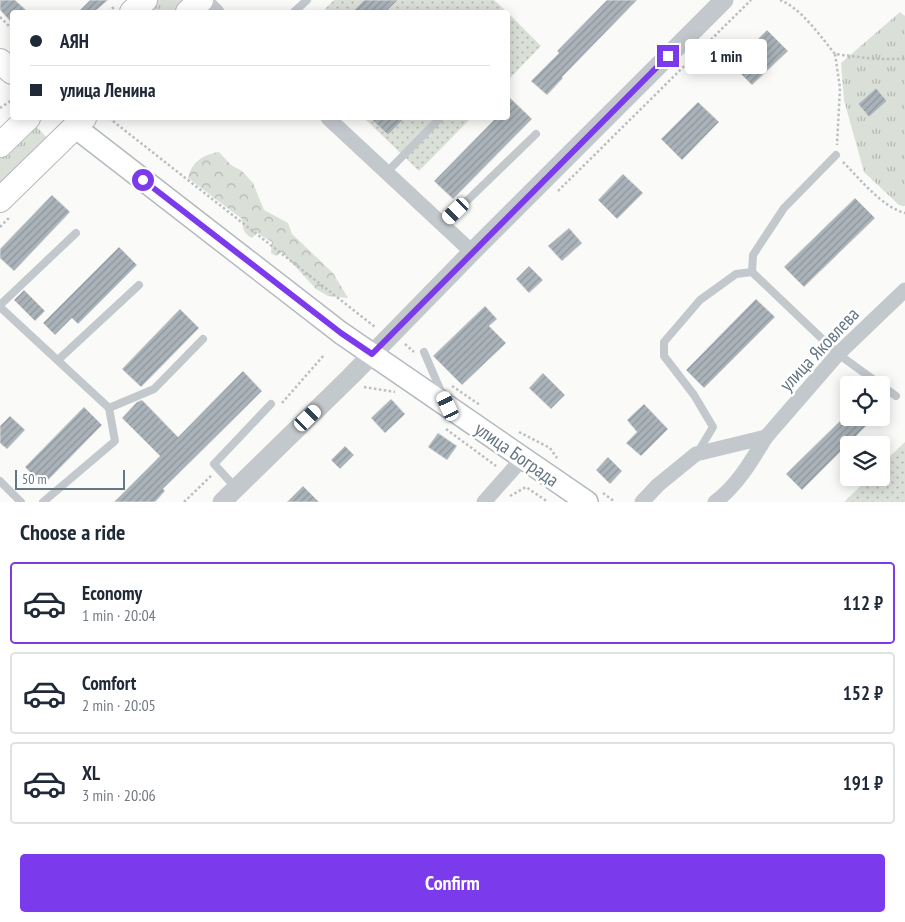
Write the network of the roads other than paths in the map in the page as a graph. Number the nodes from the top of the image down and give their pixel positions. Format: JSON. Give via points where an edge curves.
{"nodes":[{"id":1,"x":145,"y":0,"type":"edge"},
{"id":2,"x":307,"y":0,"type":"edge"},
{"id":3,"x":724,"y":0,"type":"edge"},
{"id":4,"x":209,"y":6,"type":"edge"},
{"id":5,"x":134,"y":10,"type":"edge"},
{"id":6,"x":195,"y":10,"type":"edge"},
{"id":7,"x":296,"y":10,"type":"edge"},
{"id":8,"x":0,"y":61,"type":"edge"},
{"id":9,"x":10,"y":70,"type":"edge"},
{"id":10,"x":26,"y":120,"type":"edge"},
{"id":11,"x":330,"y":120,"type":"edge"},
{"id":12,"x":438,"y":120,"type":"edge"},
{"id":13,"x":74,"y":121,"type":"edge"},
{"id":14,"x":536,"y":134,"type":"dead end"},
{"id":15,"x":0,"y":145,"type":"edge"},
{"id":16,"x":836,"y":155,"type":"road end"},
{"id":17,"x":387,"y":172,"type":"junction"},
{"id":18,"x":0,"y":200,"type":"edge"},
{"id":19,"x":443,"y":224,"type":"junction"},
{"id":20,"x":76,"y":233,"type":"dead end"},
{"id":21,"x":472,"y":252,"type":"junction"},
{"id":22,"x":752,"y":272,"type":"junction"},
{"id":23,"x":139,"y":285,"type":"dead end"},
{"id":24,"x":905,"y":290,"type":"edge"},
{"id":25,"x":0,"y":306,"type":"edge"},
{"id":26,"x":203,"y":339,"type":"dead end"},
{"id":27,"x":424,"y":352,"type":"dead end"},
{"id":28,"x":372,"y":354,"type":"junction"},
{"id":29,"x":838,"y":354,"type":"junction"},
{"id":30,"x":58,"y":360,"type":"junction"},
{"id":31,"x":869,"y":376,"type":"edge"},
{"id":32,"x":890,"y":392,"type":"edge"},
{"id":33,"x":896,"y":396,"type":"dead end"},
{"id":34,"x":271,"y":404,"type":"dead end"},
{"id":35,"x":448,"y":406,"type":"junction"},
{"id":36,"x":110,"y":408,"type":"junction"},
{"id":37,"x":766,"y":437,"type":"junction"},
{"id":38,"x":696,"y":454,"type":"junction"},
{"id":39,"x":523,"y":458,"type":"junction"},
{"id":40,"x":0,"y":481,"type":"edge"},
{"id":41,"x":236,"y":488,"type":"junction"},
{"id":42,"x":592,"y":495,"type":"edge"},
{"id":43,"x":21,"y":502,"type":"edge"},
{"id":44,"x":43,"y":502,"type":"edge"},
{"id":45,"x":222,"y":502,"type":"edge"},
{"id":46,"x":484,"y":502,"type":"edge"},
{"id":47,"x":642,"y":502,"type":"edge"},
{"id":48,"x":715,"y":502,"type":"edge"}],
"edges":[{"from":1,"to":5,"type":"main road"},
{"from":2,"to":7,"type":"lane"},
{"from":3,"to":21,"type":"street"},
{"from":4,"to":6,"type":"main road"},
{"from":8,"to":9,"type":"main road"},
{"from":10,"to":15,"type":"main road"},
{"from":11,"to":17,"type":"street"},
{"from":12,"to":17,"type":"lane"},
{"from":13,"to":18,"type":"main road"},
{"from":13,"to":28,"type":"main road","name":"улица Бограда","via":[[333,327]]},
{"from":14,"to":19,"type":"lane"},
{"from":16,"to":22,"type":"lane","via":[[784,208],[753,255]]},
{"from":17,"to":19,"type":"street"},
{"from":19,"to":21,"type":"street"},
{"from":20,"to":25,"type":"lane"},
{"from":21,"to":28,"type":"street"},
{"from":22,"to":29,"type":"lane"},
{"from":22,"to":38,"type":"lane","via":[[736,274],[700,300],[664,342],[664,356],[714,427]]},
{"from":23,"to":30,"type":"lane"},
{"from":24,"to":29,"type":"street","name":"улица Яковлева"},
{"from":25,"to":30,"type":"lane"},
{"from":26,"to":36,"type":"lane","via":[[154,389]]},
{"from":27,"to":35,"type":"lane"},
{"from":28,"to":35,"type":"main road","name":"улица Бограда"},
{"from":28,"to":41,"type":"street"},
{"from":29,"to":31,"type":"lane"},
{"from":29,"to":37,"type":"street","name":"улица Яковлева"},
{"from":30,"to":36,"type":"lane"},
{"from":32,"to":33,"type":"lane"},
{"from":34,"to":41,"type":"lane","via":[[214,464]]},
{"from":35,"to":39,"type":"main road","name":"улица Бограда"},
{"from":36,"to":44,"type":"lane","via":[[114,441]]},
{"from":37,"to":38,"type":"street"},
{"from":37,"to":48,"type":"street","name":"улица Яковлева","via":[[750,464]]},
{"from":38,"to":47,"type":"street"},
{"from":39,"to":42,"type":"main road","name":"улица Бограда"},
{"from":39,"to":46,"type":"street"},
{"from":40,"to":43,"type":"lane"},
{"from":41,"to":45,"type":"street"}]}
